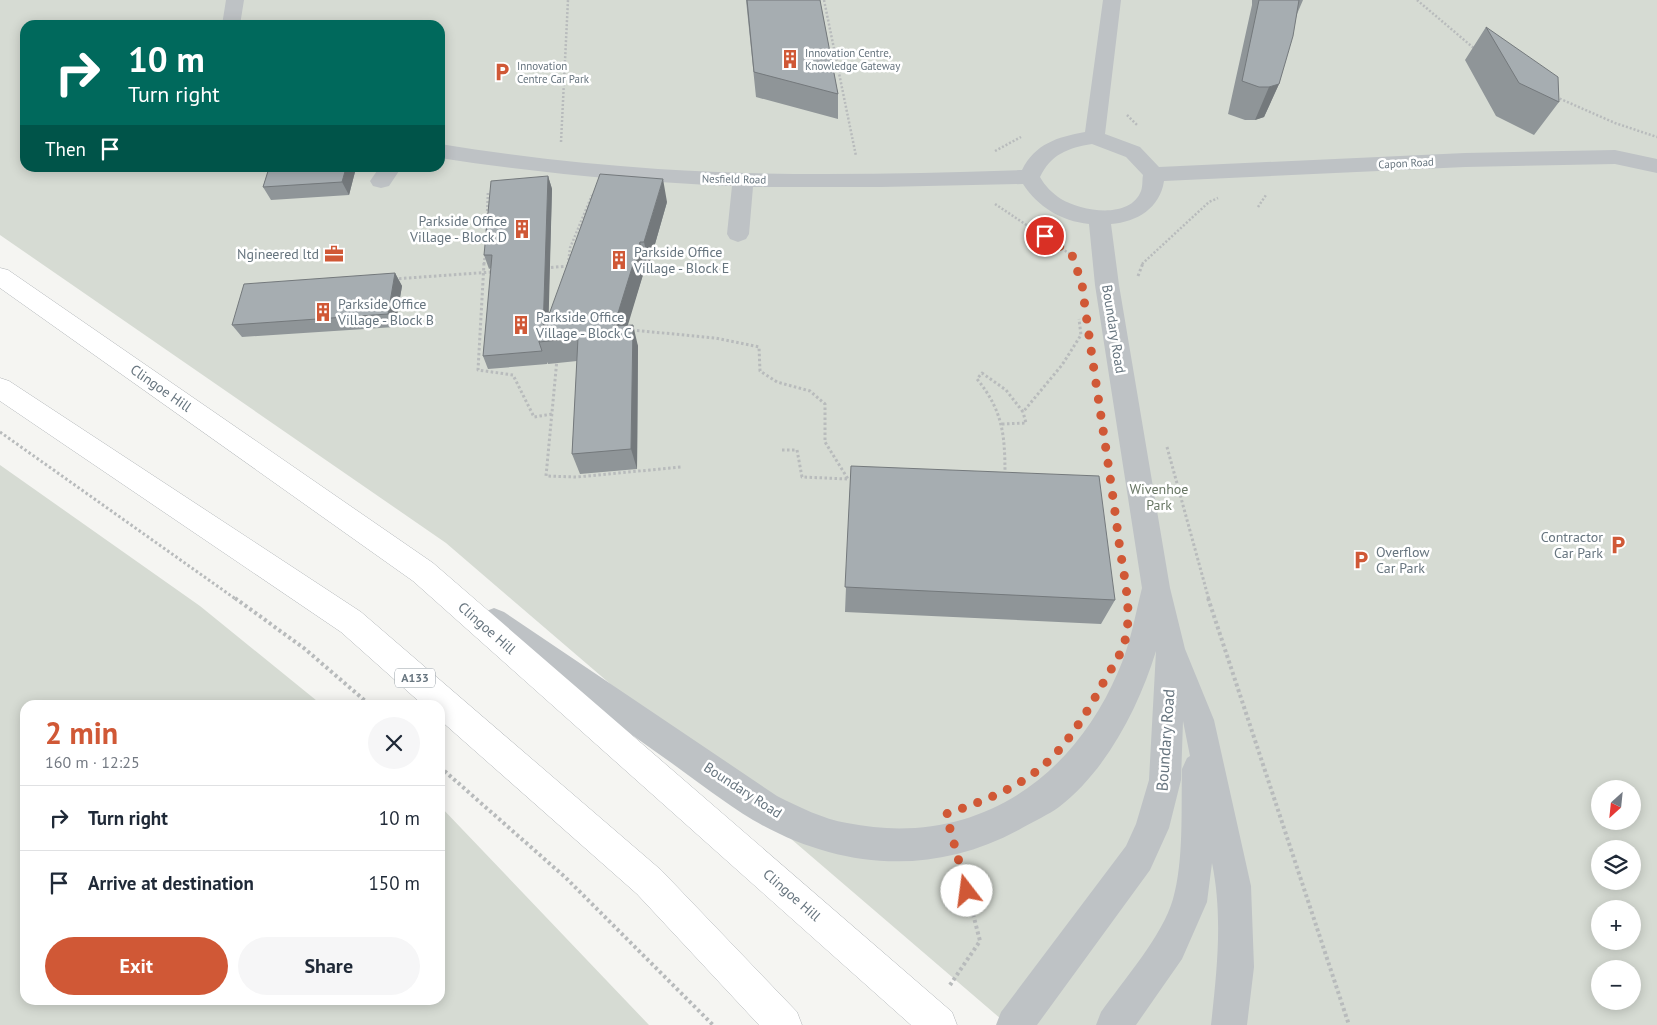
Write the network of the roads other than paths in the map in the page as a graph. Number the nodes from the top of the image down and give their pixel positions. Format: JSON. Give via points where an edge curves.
{"nodes":[{"id":1,"x":235,"y":0,"type":"edge"},
{"id":2,"x":1112,"y":0,"type":"edge"},
{"id":3,"x":233,"y":20,"type":"edge"},
{"id":4,"x":1094,"y":138,"type":"junction"},
{"id":5,"x":1422,"y":142,"type":"dead end"},
{"id":6,"x":445,"y":152,"type":"edge"},
{"id":7,"x":1436,"y":162,"type":"junction"},
{"id":8,"x":1657,"y":166,"type":"edge"},
{"id":9,"x":1154,"y":174,"type":"junction"},
{"id":10,"x":1029,"y":177,"type":"junction"},
{"id":11,"x":743,"y":180,"type":"junction"},
{"id":12,"x":1099,"y":218,"type":"junction"},
{"id":13,"x":738,"y":234,"type":"dead end"},
{"id":14,"x":0,"y":276,"type":"edge"},
{"id":15,"x":0,"y":388,"type":"edge"},
{"id":16,"x":423,"y":572,"type":"junction"},
{"id":17,"x":1156,"y":588,"type":"junction"},
{"id":18,"x":1170,"y":649,"type":"junction"},
{"id":19,"x":440,"y":700,"type":"edge"},
{"id":20,"x":445,"y":704,"type":"edge"},
{"id":21,"x":1198,"y":720,"type":"junction"},
{"id":22,"x":934,"y":1020,"type":"edge"},
{"id":23,"x":784,"y":1025,"type":"edge"},
{"id":24,"x":1014,"y":1025,"type":"edge"},
{"id":25,"x":1114,"y":1025,"type":"edge"},
{"id":26,"x":1229,"y":1025,"type":"edge"}],
"edges":[{"from":1,"to":3,"type":"street"},
{"from":2,"to":4,"type":"street"},
{"from":4,"to":9,"type":"street","via":[[1133,152]]},
{"from":4,"to":10,"type":"street","via":[[1070,141],[1049,149],[1035,162]]},
{"from":5,"to":7,"type":"street"},
{"from":6,"to":11,"type":"street","name":"Nesfield Road","via":[[604,172]]},
{"from":7,"to":8,"type":"street","name":"Capon Road","via":[[1615,157]]},
{"from":7,"to":9,"type":"street","name":"Capon Road"},
{"from":9,"to":12,"type":"street","via":[[1155,186],[1149,200],[1129,214]]},
{"from":10,"to":11,"type":"street","name":"Nesfield Road"},
{"from":10,"to":12,"type":"street","via":[[1038,193],[1055,205],[1073,214]]},
{"from":11,"to":13,"type":"street"},
{"from":12,"to":17,"type":"street","name":"Boundary Road"},
{"from":14,"to":16,"type":"main road","name":"Clingoe Hill"},
{"from":15,"to":19,"type":"main road","number":"A133","via":[[351,622]]},
{"from":16,"to":17,"type":"street","name":"Boundary Road","via":[[765,808],[808,828],[847,840],[921,846],[954,841],[1008,819],[1050,793],[1079,764],[1130,682]]},
{"from":16,"to":22,"type":"main road","name":"Clingoe Hill"},
{"from":17,"to":18,"type":"street","name":"Boundary Road"},
{"from":18,"to":21,"type":"street","name":"Boundary Road"},
{"from":18,"to":24,"type":"street","name":"Boundary Road","via":[[1165,780],[1152,828],[1138,858]]},
{"from":20,"to":23,"type":"main road","number":"A133","via":[[649,882]]},
{"from":21,"to":25,"type":"street","name":"Boundary Road","via":[[1197,847],[1190,902],[1169,946]]},
{"from":21,"to":26,"type":"street","name":"Boundary Road","via":[[1234,886],[1236,967]]}]}
